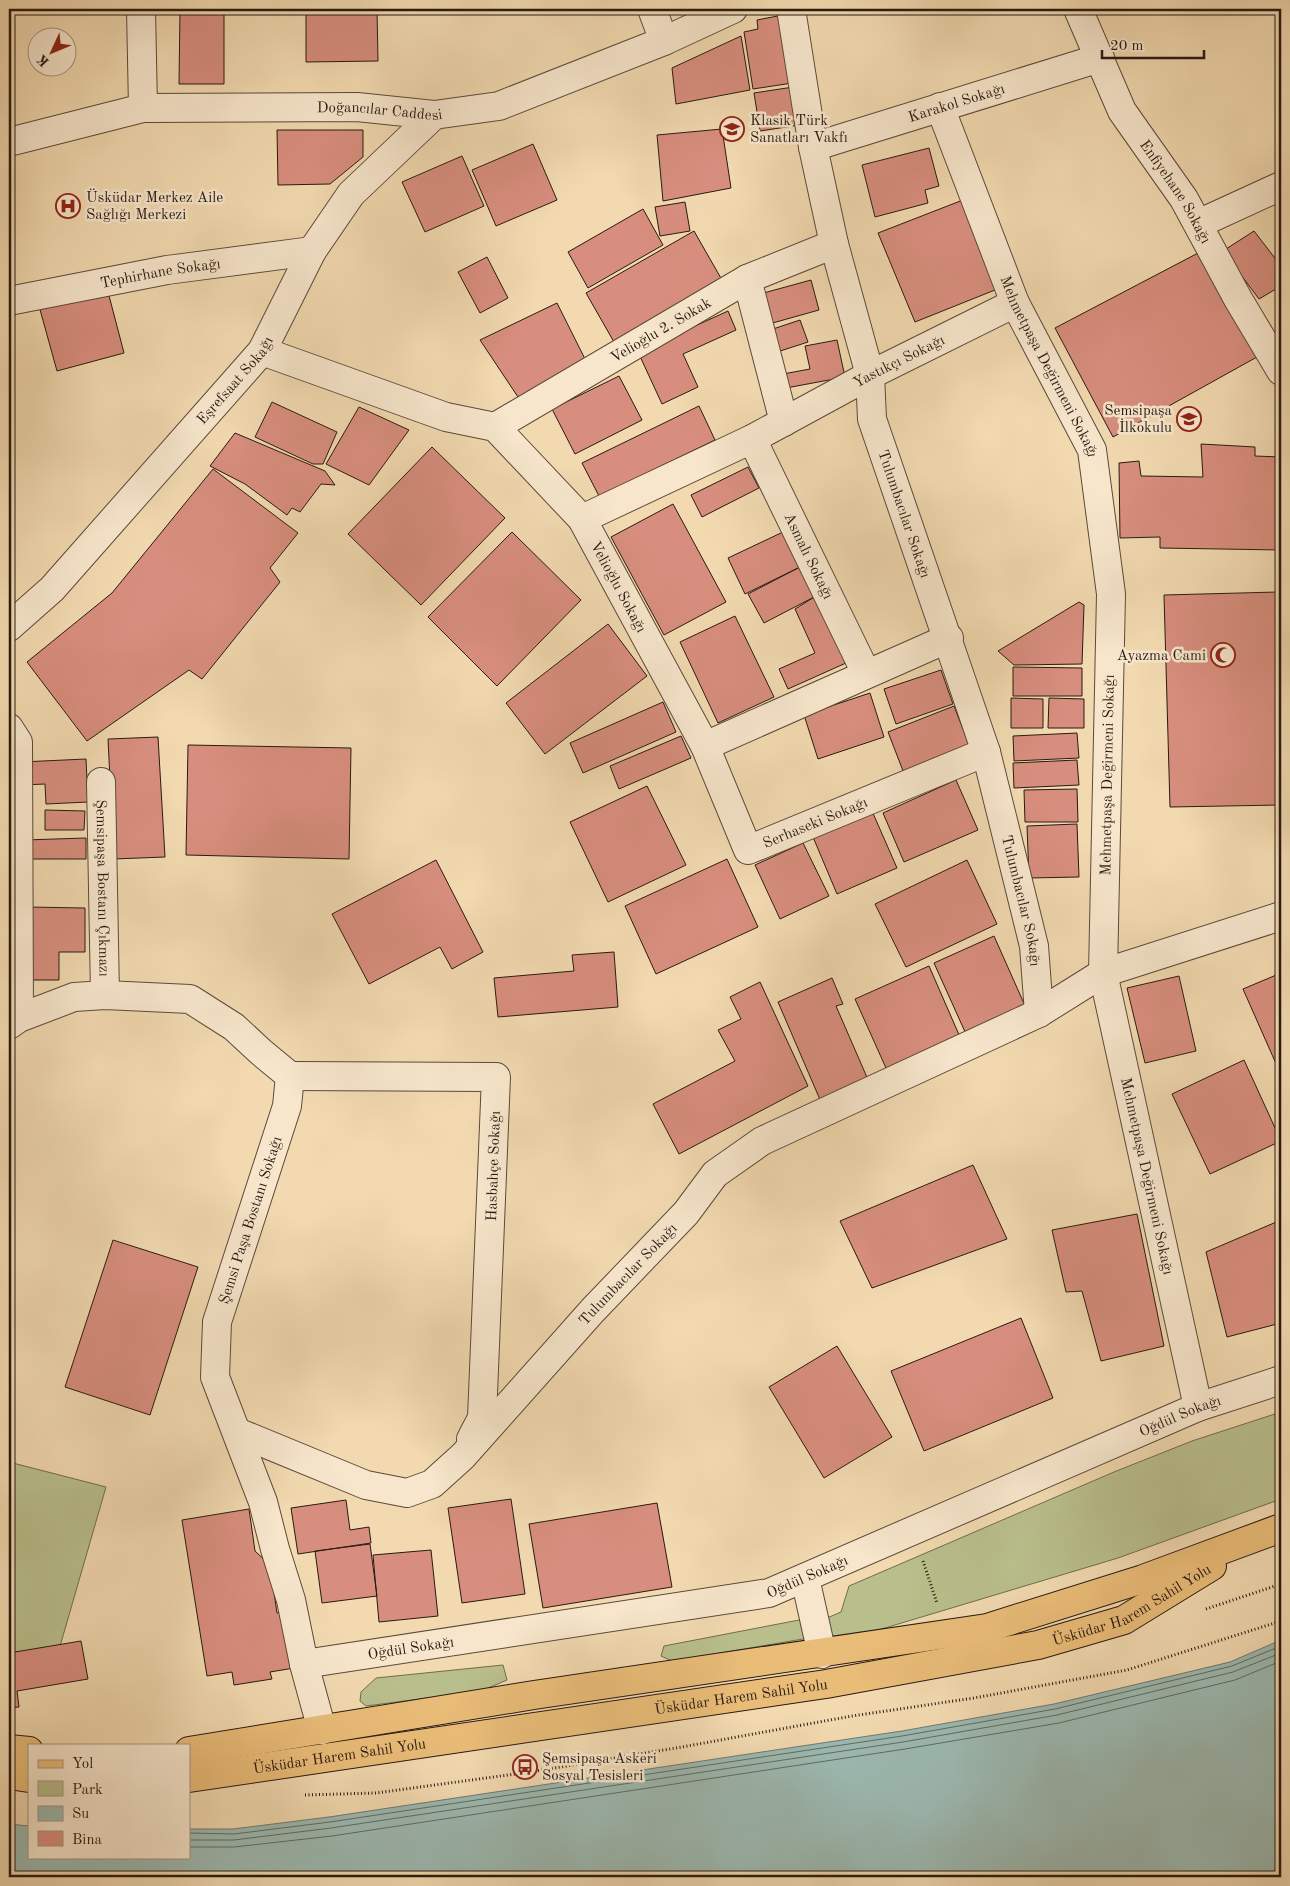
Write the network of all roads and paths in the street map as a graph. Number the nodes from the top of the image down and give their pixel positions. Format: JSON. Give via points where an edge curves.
{"nodes":[{"id":1,"x":141,"y":9,"type":"edge"},
{"id":2,"x":652,"y":9,"type":"edge"},
{"id":3,"x":733,"y":9,"type":"edge"},
{"id":4,"x":791,"y":9,"type":"edge"},
{"id":5,"x":1078,"y":9,"type":"edge"},
{"id":6,"x":664,"y":41,"type":"junction"},
{"id":7,"x":1100,"y":58,"type":"junction"},
{"id":8,"x":940,"y":107,"type":"junction"},
{"id":9,"x":143,"y":108,"type":"junction"},
{"id":10,"x":434,"y":115,"type":"junction"},
{"id":11,"x":9,"y":142,"type":"edge"},
{"id":12,"x":812,"y":147,"type":"junction"},
{"id":13,"x":1281,"y":186,"type":"edge"},
{"id":14,"x":1198,"y":224,"type":"junction"},
{"id":15,"x":834,"y":244,"type":"junction"},
{"id":16,"x":312,"y":251,"type":"junction"},
{"id":17,"x":747,"y":279,"type":"junction"},
{"id":18,"x":9,"y":301,"type":"edge"},
{"id":19,"x":1015,"y":303,"type":"junction"},
{"id":20,"x":262,"y":351,"type":"junction"},
{"id":21,"x":1281,"y":371,"type":"edge"},
{"id":22,"x":870,"y":375,"type":"junction"},
{"id":23,"x":784,"y":422,"type":"junction"},
{"id":24,"x":494,"y":426,"type":"junction"},
{"id":25,"x":752,"y":439,"type":"junction"},
{"id":26,"x":582,"y":519,"type":"junction"},
{"id":27,"x":9,"y":627,"type":"edge"},
{"id":28,"x":949,"y":638,"type":"junction"},
{"id":29,"x":866,"y":674,"type":"junction"},
{"id":30,"x":9,"y":728,"type":"edge"},
{"id":31,"x":705,"y":746,"type":"junction"},
{"id":32,"x":986,"y":752,"type":"junction"},
{"id":33,"x":101,"y":782,"type":"dead end"},
{"id":34,"x":1281,"y":916,"type":"edge"},
{"id":35,"x":1104,"y":973,"type":"junction"},
{"id":36,"x":105,"y":995,"type":"junction"},
{"id":37,"x":1039,"y":1013,"type":"junction"},
{"id":38,"x":14,"y":1022,"type":"edge"},
{"id":39,"x":290,"y":1076,"type":"junction"},
{"id":40,"x":1281,"y":1380,"type":"edge"},
{"id":41,"x":1198,"y":1407,"type":"junction"},
{"id":42,"x":237,"y":1432,"type":"junction"},
{"id":43,"x":463,"y":1456,"type":"junction"},
{"id":44,"x":913,"y":1530,"type":"junction"},
{"id":45,"x":1274,"y":1531,"type":"edge"},
{"id":46,"x":805,"y":1578,"type":"junction"},
{"id":47,"x":1281,"y":1621,"type":"edge"},
{"id":48,"x":947,"y":1634,"type":"junction"},
{"id":49,"x":822,"y":1654,"type":"junction"},
{"id":50,"x":304,"y":1664,"type":"junction"},
{"id":51,"x":322,"y":1730,"type":"junction"},
{"id":52,"x":9,"y":1749,"type":"edge"},
{"id":53,"x":28,"y":1751,"type":"edge"},
{"id":54,"x":190,"y":1751,"type":"edge"},
{"id":55,"x":9,"y":1775,"type":"edge"},
{"id":56,"x":28,"y":1778,"type":"edge"},
{"id":57,"x":190,"y":1778,"type":"edge"},
{"id":58,"x":297,"y":1796,"type":"dead end"}],
"edges":[{"from":1,"to":9,"type":"street"},
{"from":2,"to":6,"type":"street"},
{"from":3,"to":6,"type":"street","name":"Doğancılar Caddesi"},
{"from":4,"to":12,"type":"street","name":"Tulumbacılar Sokağı"},
{"from":5,"to":7,"type":"street","name":"Enfiyehane Sokağı"},
{"from":6,"to":10,"type":"street","name":"Doğancılar Caddesi","via":[[500,106]]},
{"from":7,"to":8,"type":"street","name":"Karakol Sokağı"},
{"from":7,"to":14,"type":"street","name":"Enfiyehane Sokağı","via":[[1122,111]]},
{"from":8,"to":12,"type":"street","name":"Karakol Sokağı"},
{"from":8,"to":19,"type":"street","name":"Mehmetpaşa Değirmeni Sokağı"},
{"from":9,"to":10,"type":"street","name":"Doğancılar Caddesi","via":[[357,107]]},
{"from":9,"to":11,"type":"street","name":"Doğancılar Caddesi"},
{"from":10,"to":16,"type":"street","name":"Eşrefsaat Sokağı","via":[[350,194]]},
{"from":12,"to":15,"type":"street","name":"Tulumbacılar Sokağı"},
{"from":13,"to":14,"type":"street"},
{"from":14,"to":21,"type":"street","name":"Enfiyehane Sokağı"},
{"from":15,"to":17,"type":"street","name":"Velioğlu 2. Sokak"},
{"from":15,"to":22,"type":"street","name":"Tulumbacılar Sokağı"},
{"from":16,"to":18,"type":"street","name":"Tephirhane Sokağı","via":[[167,270]]},
{"from":16,"to":20,"type":"street","name":"Eşrefsaat Sokağı"},
{"from":17,"to":23,"type":"street"},
{"from":17,"to":24,"type":"street","name":"Velioğlu 2. Sokak"},
{"from":19,"to":22,"type":"street","name":"Yastıkçı Sokağı"},
{"from":19,"to":35,"type":"street","name":"Mehmetpaşa Değirmeni Sokağı","via":[[1092,450],[1110,584]]},
{"from":20,"to":24,"type":"street","via":[[446,417]]},
{"from":20,"to":27,"type":"street","name":"Eşrefsaat Sokağı","via":[[52,589]]},
{"from":22,"to":23,"type":"street","name":"Yastıkçı Sokağı"},
{"from":22,"to":28,"type":"street","name":"Tulumbacılar Sokağı","via":[[872,419]]},
{"from":23,"to":25,"type":"street","name":"Yastıkçı Sokağı"},
{"from":24,"to":26,"type":"street","name":"Velioğlu Sokağı"},
{"from":25,"to":26,"type":"street","name":"Yastıkçı Sokağı"},
{"from":25,"to":29,"type":"street","name":"Asmalı Sokağı"},
{"from":26,"to":31,"type":"street","name":"Velioğlu Sokağı"},
{"from":28,"to":29,"type":"street"},
{"from":28,"to":32,"type":"street","name":"Tulumbacılar Sokağı"},
{"from":29,"to":31,"type":"street"},
{"from":30,"to":38,"type":"street","via":[[18,742]]},
{"from":31,"to":32,"type":"street","name":"Serhaseki Sokağı","via":[[748,850]]},
{"from":32,"to":37,"type":"street","name":"Tulumbacılar Sokağı","via":[[1034,946]]},
{"from":33,"to":36,"type":"street","name":"Şemsipaşa Bostanı Çıkmazı"},
{"from":34,"to":35,"type":"street","name":"Tulumbacılar Sokağı"},
{"from":35,"to":37,"type":"street","name":"Tulumbacılar Sokağı"},
{"from":35,"to":41,"type":"street","name":"Mehmetpaşa Değirmeni Sokağı"},
{"from":36,"to":38,"type":"street","via":[[74,997]]},
{"from":36,"to":39,"type":"street","via":[[190,999],[234,1027]]},
{"from":37,"to":43,"type":"street","name":"Tulumbacılar Sokağı","via":[[762,1141],[714,1174],[686,1213],[592,1310]]},
{"from":39,"to":42,"type":"street","name":"Şemsi Paşa Bostanı Sokağı","via":[[287,1106],[217,1322],[215,1377]]},
{"from":39,"to":43,"type":"street","name":"Hasbahçe Sokağı","via":[[496,1077],[482,1418]]},
{"from":40,"to":41,"type":"street","name":"Oğdül Sokağı"},
{"from":41,"to":44,"type":"street","name":"Oğdül Sokağı"},
{"from":42,"to":43,"type":"street","name":"Tulumbacılar Sokağı","via":[[366,1485],[408,1493],[432,1484]]},
{"from":42,"to":50,"type":"street","name":"Şemsi Paşa Bostanı Sokağı","via":[[263,1502],[291,1600]]},
{"from":44,"to":46,"type":"street","name":"Oğdül Sokağı"},
{"from":44,"to":48,"type":"path"},
{"from":45,"to":48,"type":"main road","name":"Üsküdar Harem Sahil Yolu","via":[[1143,1579],[987,1628]]},
{"from":45,"to":57,"type":"main road","name":"Üsküdar Harem Sahil Yolu","via":[[1124,1620],[1038,1645],[826,1684]]},
{"from":46,"to":49,"type":"street"},
{"from":46,"to":50,"type":"street","name":"Oğdül Sokağı","via":[[769,1593]]},
{"from":47,"to":58,"type":"path","via":[[1127,1670],[974,1698],[530,1772],[376,1793]]},
{"from":48,"to":49,"type":"main road","name":"Üsküdar Harem Sahil Yolu"},
{"from":49,"to":51,"type":"main road","name":"Üsküdar Harem Sahil Yolu","via":[[534,1695]]},
{"from":50,"to":51,"type":"street","name":"Şemsi Paşa Bostanı Sokağı"},
{"from":51,"to":54,"type":"main road","name":"Üsküdar Harem Sahil Yolu"},
{"from":52,"to":53,"type":"main road"},
{"from":55,"to":56,"type":"main road"}]}
